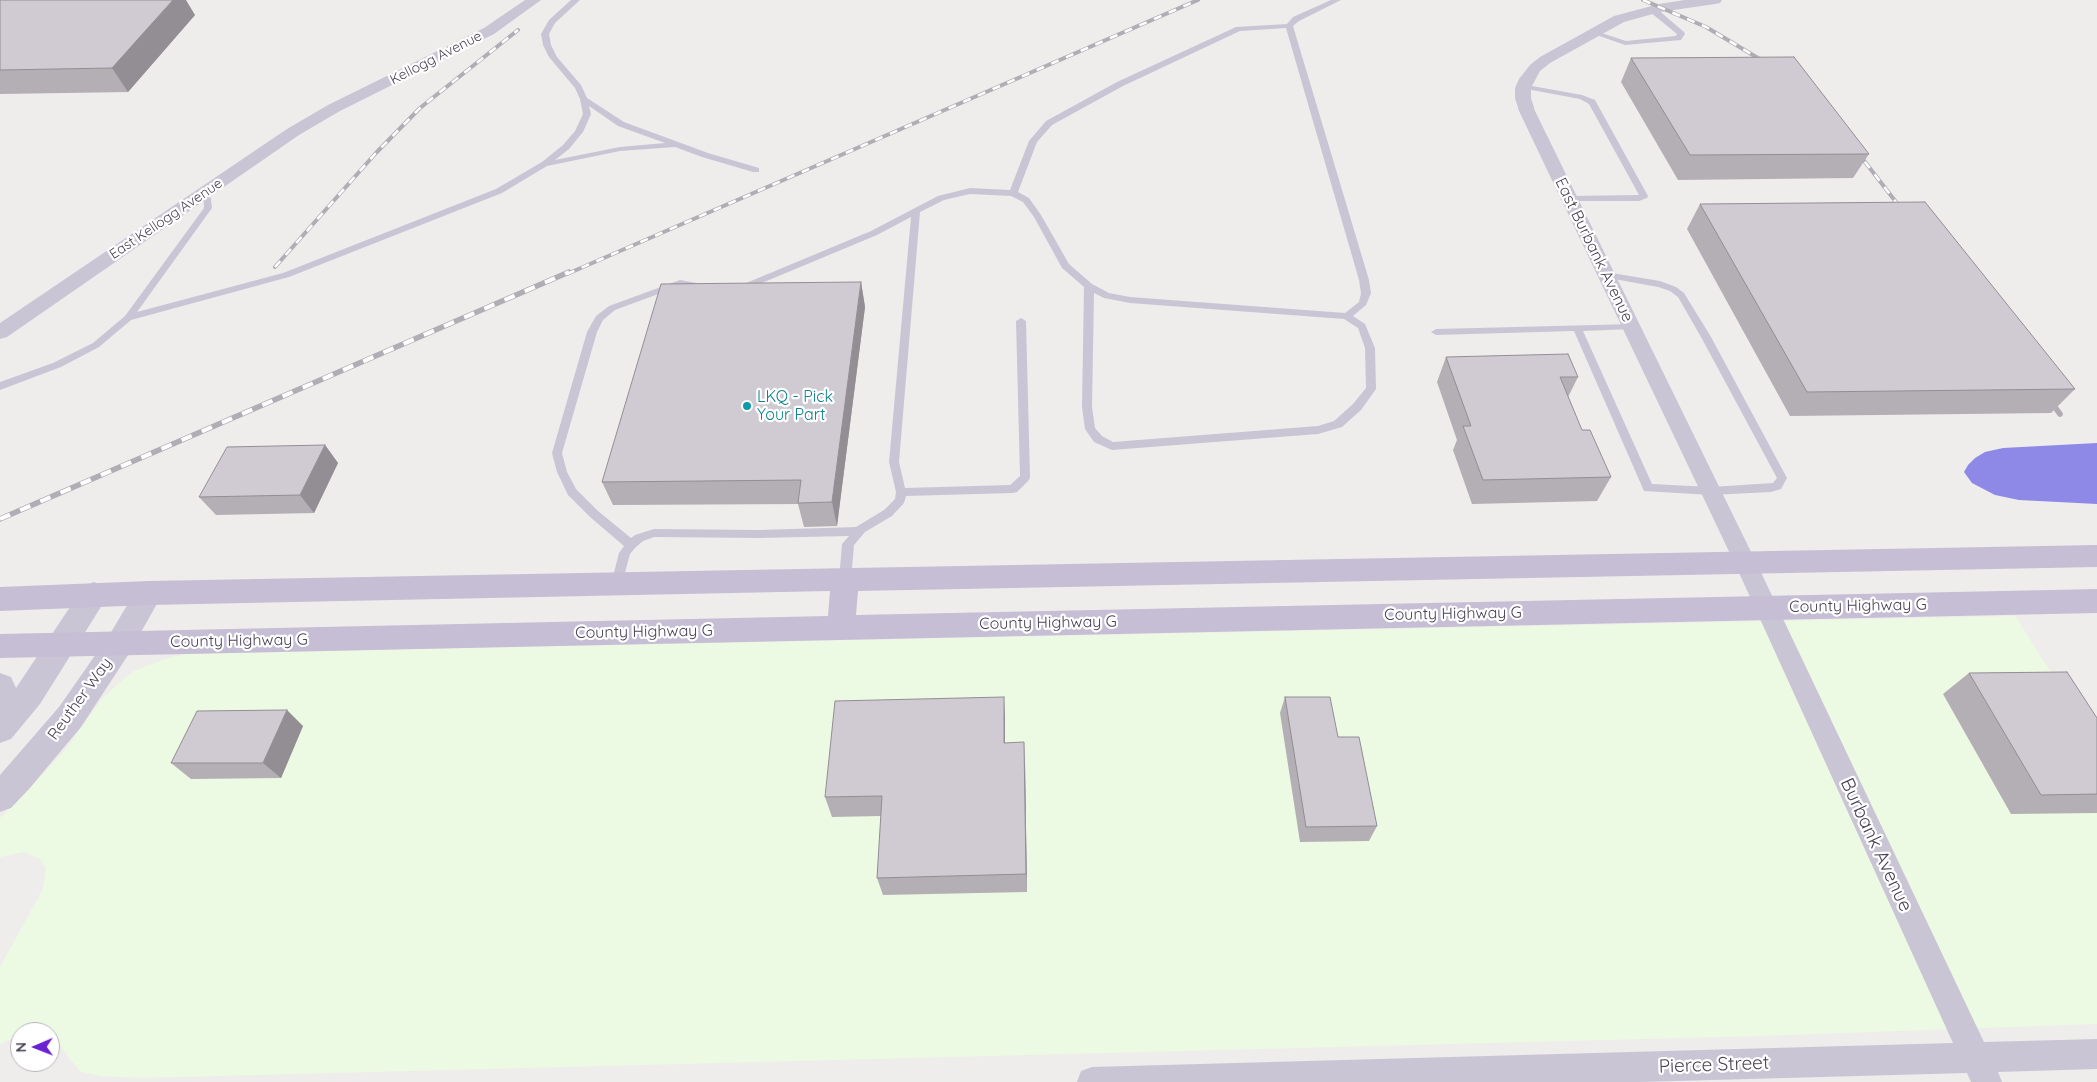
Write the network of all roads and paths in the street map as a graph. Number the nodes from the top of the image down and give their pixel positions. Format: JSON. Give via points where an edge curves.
{"nodes":[{"id":1,"x":534,"y":0,"type":"edge"},
{"id":2,"x":576,"y":0,"type":"edge"},
{"id":3,"x":1337,"y":0,"type":"edge"},
{"id":4,"x":1715,"y":0,"type":"edge"},
{"id":5,"x":1686,"y":2,"type":"edge"},
{"id":6,"x":1653,"y":10,"type":"junction"},
{"id":7,"x":1289,"y":26,"type":"junction"},
{"id":8,"x":1595,"y":33,"type":"junction"},
{"id":9,"x":1524,"y":86,"type":"junction"},
{"id":10,"x":584,"y":99,"type":"junction"},
{"id":11,"x":334,"y":108,"type":"joint"},
{"id":12,"x":676,"y":144,"type":"junction"},
{"id":13,"x":545,"y":164,"type":"junction"},
{"id":14,"x":756,"y":170,"type":"dead end"},
{"id":15,"x":206,"y":192,"type":"junction"},
{"id":16,"x":1013,"y":193,"type":"junction"},
{"id":17,"x":1570,"y":199,"type":"junction"},
{"id":18,"x":916,"y":211,"type":"junction"},
{"id":19,"x":1606,"y":275,"type":"junction"},
{"id":20,"x":1089,"y":286,"type":"junction"},
{"id":21,"x":732,"y":289,"type":"edge"},
{"id":22,"x":715,"y":290,"type":"edge"},
{"id":23,"x":1346,"y":316,"type":"junction"},
{"id":24,"x":128,"y":318,"type":"junction"},
{"id":25,"x":1021,"y":321,"type":"dead end"},
{"id":26,"x":1631,"y":326,"type":"junction"},
{"id":27,"x":1577,"y":327,"type":"junction"},
{"id":28,"x":0,"y":332,"type":"edge"},
{"id":29,"x":1436,"y":332,"type":"dead end"},
{"id":30,"x":0,"y":386,"type":"edge"},
{"id":31,"x":1711,"y":491,"type":"junction"},
{"id":32,"x":901,"y":492,"type":"junction"},
{"id":33,"x":859,"y":531,"type":"junction"},
{"id":34,"x":631,"y":545,"type":"junction"},
{"id":35,"x":2097,"y":556,"type":"edge"},
{"id":36,"x":1746,"y":564,"type":"junction"},
{"id":37,"x":845,"y":580,"type":"junction"},
{"id":38,"x":617,"y":584,"type":"junction"},
{"id":39,"x":150,"y":593,"type":"junction"},
{"id":40,"x":94,"y":594,"type":"junction"},
{"id":41,"x":0,"y":599,"type":"edge"},
{"id":42,"x":2097,"y":601,"type":"edge"},
{"id":43,"x":1766,"y":608,"type":"junction"},
{"id":44,"x":841,"y":628,"type":"junction"},
{"id":45,"x":120,"y":643,"type":"junction"},
{"id":46,"x":0,"y":646,"type":"edge"},
{"id":47,"x":62,"y":646,"type":"junction"},
{"id":48,"x":0,"y":686,"type":"edge"},
{"id":49,"x":4,"y":725,"type":"edge"},
{"id":50,"x":0,"y":797,"type":"edge"},
{"id":51,"x":2097,"y":1054,"type":"edge"},
{"id":52,"x":1981,"y":1070,"type":"edge"},
{"id":53,"x":1092,"y":1082,"type":"edge"}],
"edges":[{"from":1,"to":11,"type":"street","name":"Kellogg Avenue","via":[[466,44]]},
{"from":2,"to":10,"type":"lane","via":[[552,22],[545,34],[546,45],[553,57]]},
{"from":3,"to":7,"type":"lane","via":[[1296,19]]},
{"from":4,"to":5,"type":"street"},
{"from":5,"to":6,"type":"street"},
{"from":6,"to":8,"type":"street","via":[[1619,19]]},
{"from":6,"to":8,"type":"lane","via":[[1681,34],[1678,38],[1625,43]]},
{"from":7,"to":16,"type":"lane","via":[[1239,29],[1120,84],[1050,122],[1033,142]]},
{"from":7,"to":23,"type":"lane","via":[[1364,280],[1366,293],[1363,302]]},
{"from":8,"to":9,"type":"street","via":[[1545,60],[1531,73]]},
{"from":9,"to":17,"type":"street","name":"East Burbank Avenue","via":[[1527,111]]},
{"from":9,"to":17,"type":"lane","via":[[1582,97],[1592,102],[1644,196]]},
{"from":10,"to":12,"type":"lane","via":[[622,124]]},
{"from":10,"to":13,"type":"lane","via":[[587,114],[579,132]]},
{"from":11,"to":15,"type":"street","name":"East Kellogg Avenue"},
{"from":12,"to":13,"type":"lane","via":[[620,149]]},
{"from":12,"to":14,"type":"lane"},
{"from":13,"to":24,"type":"lane","via":[[499,191],[286,275]]},
{"from":15,"to":24,"type":"lane","via":[[208,208]]},
{"from":15,"to":28,"type":"street","name":"East Kellogg Avenue"},
{"from":16,"to":18,"type":"lane","via":[[970,192],[941,198]]},
{"from":16,"to":20,"type":"lane","via":[[1026,200],[1065,266]]},
{"from":17,"to":19,"type":"street","name":"East Burbank Avenue"},
{"from":18,"to":21,"type":"lane","via":[[874,233],[747,287]]},
{"from":18,"to":32,"type":"lane","via":[[894,462]]},
{"from":19,"to":26,"type":"street","name":"East Burbank Avenue"},
{"from":19,"to":31,"type":"lane","via":[[1660,284],[1681,295],[1782,478],[1777,486],[1771,488]]},
{"from":20,"to":23,"type":"lane","via":[[1107,296],[1130,300]]},
{"from":20,"to":23,"type":"lane","via":[[1087,407],[1090,429],[1098,439],[1112,446],[1318,430],[1338,424],[1371,389],[1368,340],[1362,326]]},
{"from":22,"to":34,"type":"lane","via":[[680,283],[612,308],[595,324],[557,453],[572,492]]},
{"from":24,"to":30,"type":"lane","via":[[96,345],[57,365]]},
{"from":25,"to":32,"type":"lane","via":[[1025,477],[1013,489]]},
{"from":26,"to":27,"type":"lane"},
{"from":26,"to":31,"type":"street","name":"East Burbank Avenue"},
{"from":27,"to":29,"type":"lane"},
{"from":27,"to":31,"type":"lane","via":[[1648,488]]},
{"from":31,"to":36,"type":"street","name":"East Burbank Avenue"},
{"from":32,"to":33,"type":"lane","via":[[900,500],[888,513]]},
{"from":33,"to":34,"type":"lane","via":[[654,533],[639,538]]},
{"from":33,"to":37,"type":"lane","via":[[848,544]]},
{"from":34,"to":38,"type":"lane","via":[[625,553]]},
{"from":35,"to":36,"type":"main road"},
{"from":36,"to":37,"type":"main road"},
{"from":36,"to":43,"type":"street","name":"East Burbank Avenue"},
{"from":37,"to":38,"type":"main road"},
{"from":37,"to":44,"type":"main road"},
{"from":38,"to":39,"type":"main road"},
{"from":39,"to":40,"type":"main road"},
{"from":39,"to":45,"type":"street","name":"Reuther Way"},
{"from":40,"to":41,"type":"main road"},
{"from":40,"to":47,"type":"street"},
{"from":42,"to":43,"type":"main road","name":"County Highway G"},
{"from":43,"to":44,"type":"main road","name":"County Highway G"},
{"from":43,"to":52,"type":"street","name":"Burbank Avenue"},
{"from":44,"to":45,"type":"main road","name":"County Highway G"},
{"from":45,"to":47,"type":"main road","name":"County Highway G"},
{"from":45,"to":50,"type":"street","name":"Reuther Way","via":[[70,717]]},
{"from":46,"to":47,"type":"main road","name":"County Highway G"},
{"from":47,"to":49,"type":"street","via":[[29,696]]},
{"from":48,"to":49,"type":"street"},
{"from":51,"to":52,"type":"street","name":"Pierce Street"},
{"from":52,"to":53,"type":"street","name":"Pierce Street"}]}
